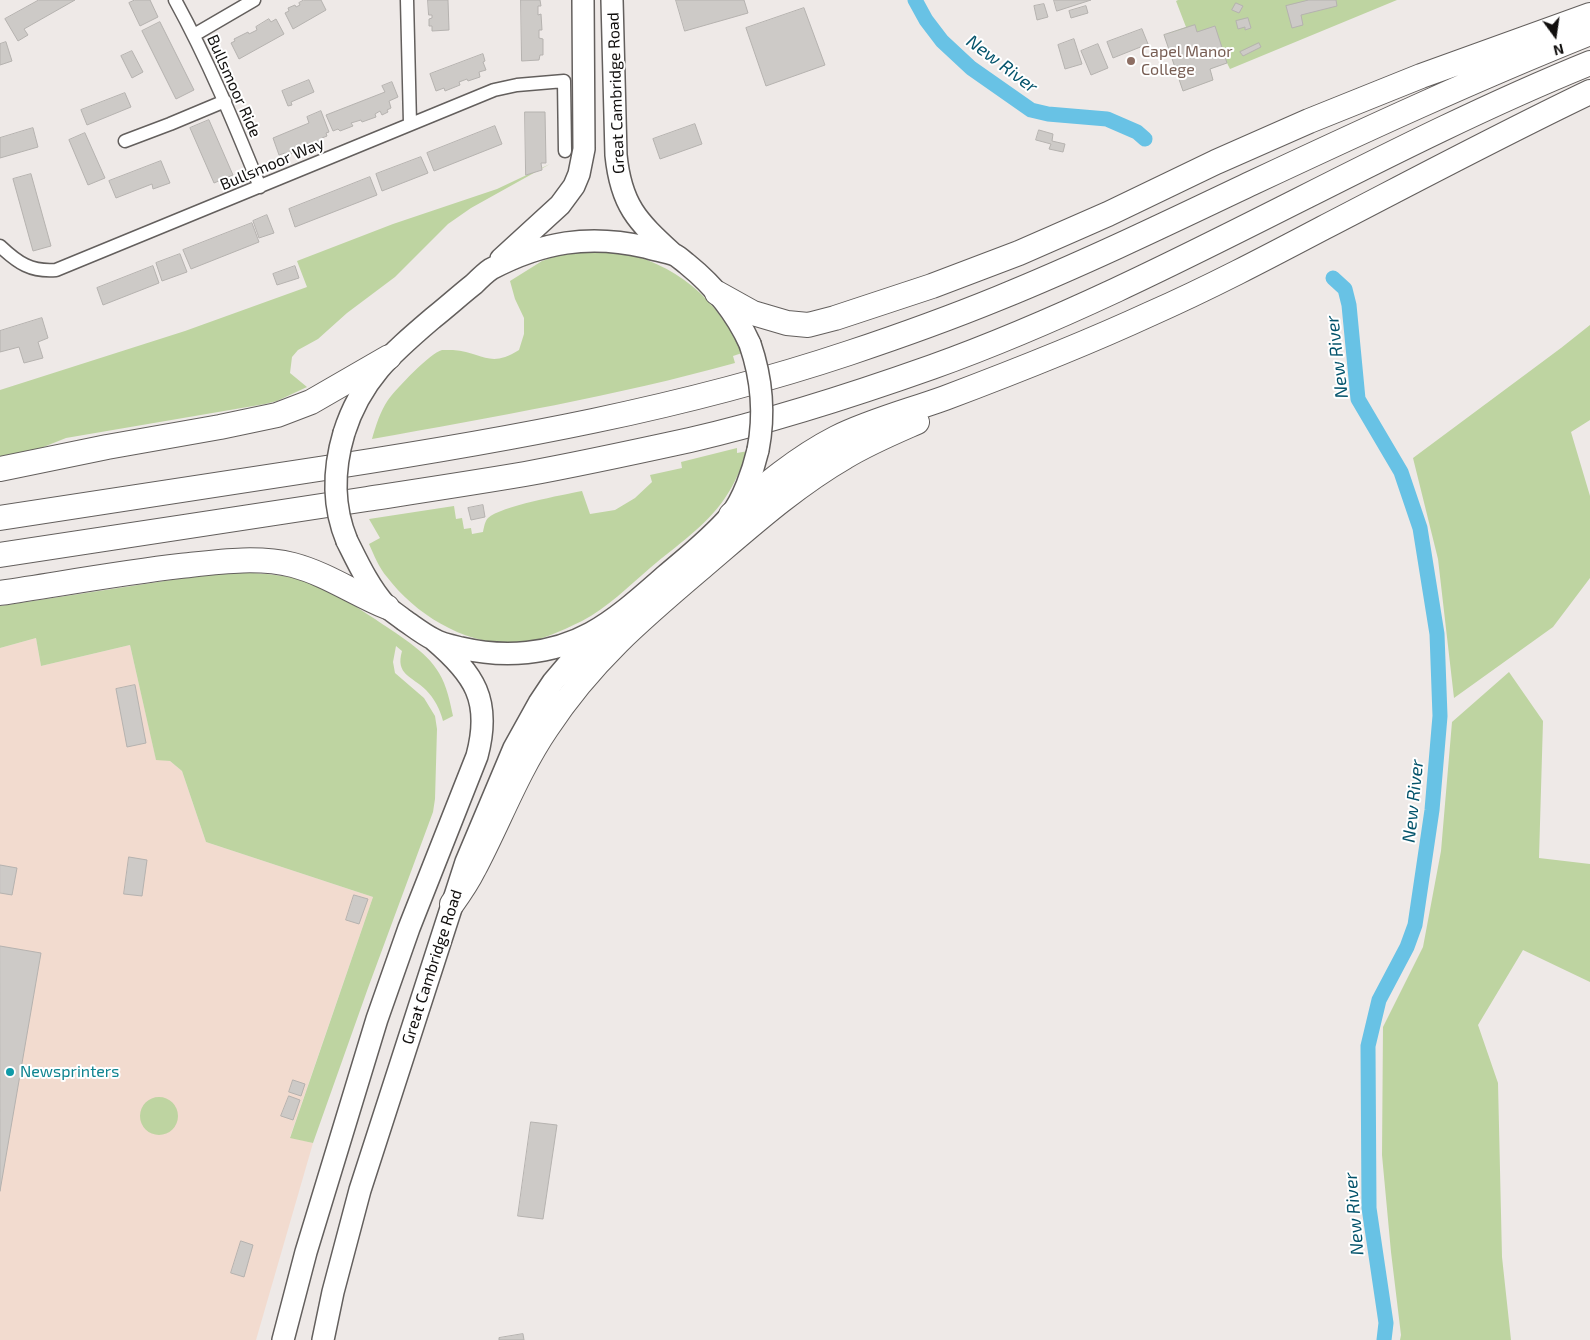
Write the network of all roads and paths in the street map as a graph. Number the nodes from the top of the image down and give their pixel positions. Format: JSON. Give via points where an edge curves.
{"nodes":[{"id":1,"x":175,"y":0,"type":"edge"},
{"id":2,"x":254,"y":0,"type":"edge"},
{"id":3,"x":407,"y":0,"type":"edge"},
{"id":4,"x":583,"y":0,"type":"edge"},
{"id":5,"x":612,"y":0,"type":"edge"},
{"id":6,"x":1590,"y":16,"type":"edge"},
{"id":7,"x":1590,"y":33,"type":"edge"},
{"id":8,"x":194,"y":35,"type":"junction"},
{"id":9,"x":1590,"y":63,"type":"edge"},
{"id":10,"x":1590,"y":92,"type":"edge"},
{"id":11,"x":225,"y":101,"type":"junction"},
{"id":12,"x":410,"y":123,"type":"junction"},
{"id":13,"x":126,"y":141,"type":"dead end"},
{"id":14,"x":565,"y":150,"type":"dead end"},
{"id":15,"x":260,"y":187,"type":"junction"},
{"id":16,"x":0,"y":246,"type":"edge"},
{"id":17,"x":676,"y":256,"type":"junction"},
{"id":18,"x":490,"y":270,"type":"junction"},
{"id":19,"x":717,"y":293,"type":"junction"},
{"id":20,"x":389,"y":357,"type":"junction"},
{"id":21,"x":1046,"y":359,"type":"junction"},
{"id":22,"x":0,"y":469,"type":"edge"},
{"id":23,"x":731,"y":514,"type":"junction"},
{"id":24,"x":0,"y":518,"type":"edge"},
{"id":25,"x":0,"y":555,"type":"edge"},
{"id":26,"x":0,"y":593,"type":"edge"},
{"id":27,"x":387,"y":606,"type":"junction"},
{"id":28,"x":606,"y":624,"type":"junction"},
{"id":29,"x":434,"y":640,"type":"junction"},
{"id":30,"x":452,"y":904,"type":"junction"},
{"id":31,"x":283,"y":1340,"type":"edge"},
{"id":32,"x":323,"y":1340,"type":"edge"}],
"edges":[{"from":1,"to":8,"type":"street","name":"Bullsmoor Ride"},
{"from":2,"to":8,"type":"street"},
{"from":3,"to":12,"type":"street"},
{"from":4,"to":18,"type":"highway","name":"Great Cambridge Road","via":[[584,149],[579,174],[560,206]]},
{"from":5,"to":17,"type":"highway","name":"Great Cambridge Road","via":[[619,180],[634,215]]},
{"from":6,"to":19,"type":"highway","via":[[1317,117],[1012,255],[835,318],[808,324],[787,323],[753,312]]},
{"from":7,"to":24,"type":"highway","via":[[1446,94],[1032,284],[931,324],[794,370],[678,402],[519,436]]},
{"from":8,"to":11,"type":"street","name":"Bullsmoor Ride"},
{"from":9,"to":25,"type":"highway","via":[[1438,130],[1182,260],[1076,309],[950,360],[823,403],[694,439],[524,474]]},
{"from":10,"to":21,"type":"highway","via":[[1220,281]]},
{"from":11,"to":13,"type":"street"},
{"from":11,"to":15,"type":"street","name":"Bullsmoor Ride"},
{"from":12,"to":14,"type":"street","name":"Bullsmoor Way","via":[[494,90],[517,84],[564,81]]},
{"from":12,"to":15,"type":"street","name":"Bullsmoor Way"},
{"from":15,"to":16,"type":"street","name":"Bullsmoor Way","via":[[56,270],[32,268],[14,260]]},
{"from":17,"to":18,"type":"highway","via":[[613,241],[570,242],[532,252]]},
{"from":17,"to":19,"type":"highway","name":"Great Cambridge Road"},
{"from":18,"to":20,"type":"highway"},
{"from":19,"to":23,"type":"highway","name":"Great Cambridge Road","bridge":true,"via":[[740,323],[750,344],[762,399],[758,450],[751,475]]},
{"from":20,"to":22,"type":"highway","via":[[319,397],[277,415]]},
{"from":20,"to":27,"type":"highway","bridge":true,"via":[[359,396],[344,433],[335,479],[337,508],[347,541]]},
{"from":21,"to":23,"type":"highway","via":[[836,438],[787,468]]},
{"from":21,"to":30,"type":"highway","via":[[982,395],[889,434],[825,469],[779,503],[628,630],[588,673],[548,726],[513,786],[473,871]]},
{"from":23,"to":28,"type":"highway","name":"Great Cambridge Road","via":[[683,561]]},
{"from":26,"to":27,"type":"highway","via":[[155,569],[265,561],[318,573]]},
{"from":27,"to":29,"type":"highway"},
{"from":28,"to":29,"type":"highway","via":[[559,647],[521,653],[478,652]]},
{"from":28,"to":30,"type":"highway","name":"Great Cambridge Road","via":[[553,682],[526,724],[466,862]]},
{"from":29,"to":31,"type":"highway","name":"Great Cambridge Road","via":[[461,664],[475,685],[481,707],[481,740],[377,1019]]},
{"from":30,"to":32,"type":"highway","name":"Great Cambridge Road","via":[[360,1190]]}]}
